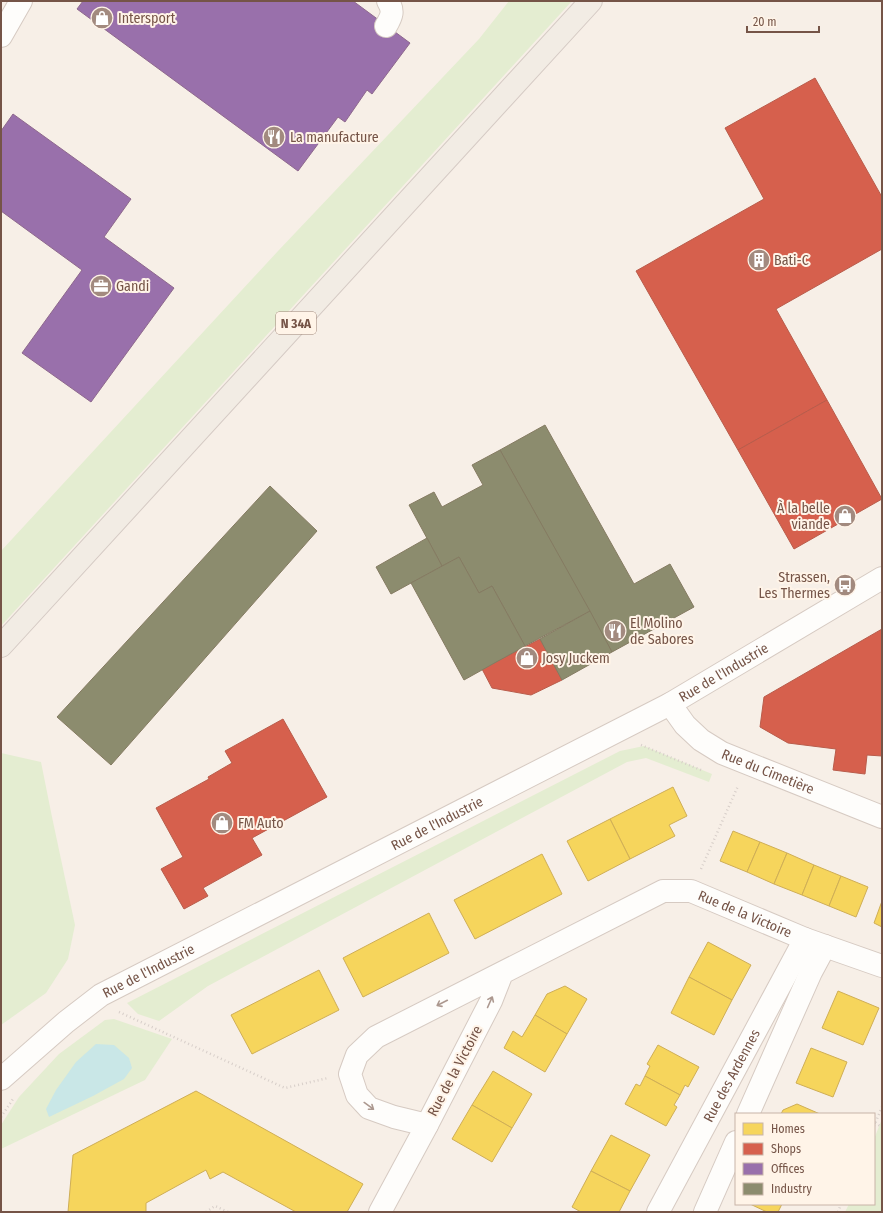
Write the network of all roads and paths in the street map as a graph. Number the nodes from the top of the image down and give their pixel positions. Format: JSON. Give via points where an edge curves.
{"nodes":[{"id":1,"x":21,"y":1,"type":"edge"},
{"id":2,"x":388,"y":1,"type":"edge"},
{"id":3,"x":591,"y":1,"type":"edge"},
{"id":4,"x":386,"y":26,"type":"dead end"},
{"id":5,"x":1,"y":36,"type":"edge"},
{"id":6,"x":882,"y":578,"type":"edge"},
{"id":7,"x":1,"y":646,"type":"edge"},
{"id":8,"x":670,"y":704,"type":"junction"},
{"id":9,"x":644,"y":746,"type":"dead end"},
{"id":10,"x":706,"y":772,"type":"dead end"},
{"id":11,"x":738,"y":786,"type":"dead end"},
{"id":12,"x":882,"y":817,"type":"edge"},
{"id":13,"x":691,"y":891,"type":"junction"},
{"id":14,"x":815,"y":943,"type":"junction"},
{"id":15,"x":882,"y":966,"type":"edge"},
{"id":16,"x":502,"y":972,"type":"junction"},
{"id":17,"x":114,"y":1010,"type":"dead end"},
{"id":18,"x":350,"y":1074,"type":"junction"},
{"id":19,"x":1,"y":1079,"type":"edge"},
{"id":20,"x":882,"y":1107,"type":"edge"},
{"id":21,"x":748,"y":1113,"type":"edge"},
{"id":22,"x":875,"y":1123,"type":"edge"},
{"id":23,"x":427,"y":1125,"type":"junction"},
{"id":24,"x":735,"y":1144,"type":"edge"},
{"id":25,"x":206,"y":1212,"type":"edge"},
{"id":26,"x":228,"y":1212,"type":"edge"},
{"id":27,"x":380,"y":1212,"type":"edge"},
{"id":28,"x":658,"y":1212,"type":"edge"},
{"id":29,"x":705,"y":1212,"type":"edge"}],
"edges":[{"from":1,"to":5,"type":"street"},
{"from":2,"to":4,"type":"street","via":[[392,16]]},
{"from":3,"to":7,"type":"main road","number":"N 34A"},
{"from":6,"to":8,"type":"street","name":"Rue de l'Industrie"},
{"from":8,"to":12,"type":"street","name":"Rue du Cimetière","via":[[685,725],[701,740],[722,753]]},
{"from":8,"to":19,"type":"street","name":"Rue de l'Industrie","via":[[101,995]]},
{"from":9,"to":10,"type":"path"},
{"from":11,"to":13,"type":"path"},
{"from":13,"to":14,"type":"street","name":"Rue de la Victoire"},
{"from":13,"to":16,"type":"street","name":"Rue de la Victoire","via":[[663,891]]},
{"from":14,"to":15,"type":"street","name":"Rue de la Victoire"},
{"from":14,"to":21,"type":"street","name":"Rue des Ardennes","via":[[811,972]]},
{"from":14,"to":28,"type":"street","name":"Rue des Ardennes"},
{"from":16,"to":18,"type":"street","name":"Rue de la Victoire","one_way":true,"via":[[376,1037],[357,1055]]},
{"from":23,"to":16,"type":"street","name":"Rue de la Victoire","one_way":true,"via":[[491,1001]]},
{"from":17,"to":18,"type":"path","via":[[285,1088]]},
{"from":18,"to":23,"type":"street","name":"Rue de la Victoire","one_way":true,"via":[[357,1095],[369,1108]]},
{"from":20,"to":22,"type":"path"},
{"from":23,"to":27,"type":"street"},
{"from":24,"to":29,"type":"street"},
{"from":25,"to":26,"type":"path","via":[[215,1206]]}]}
